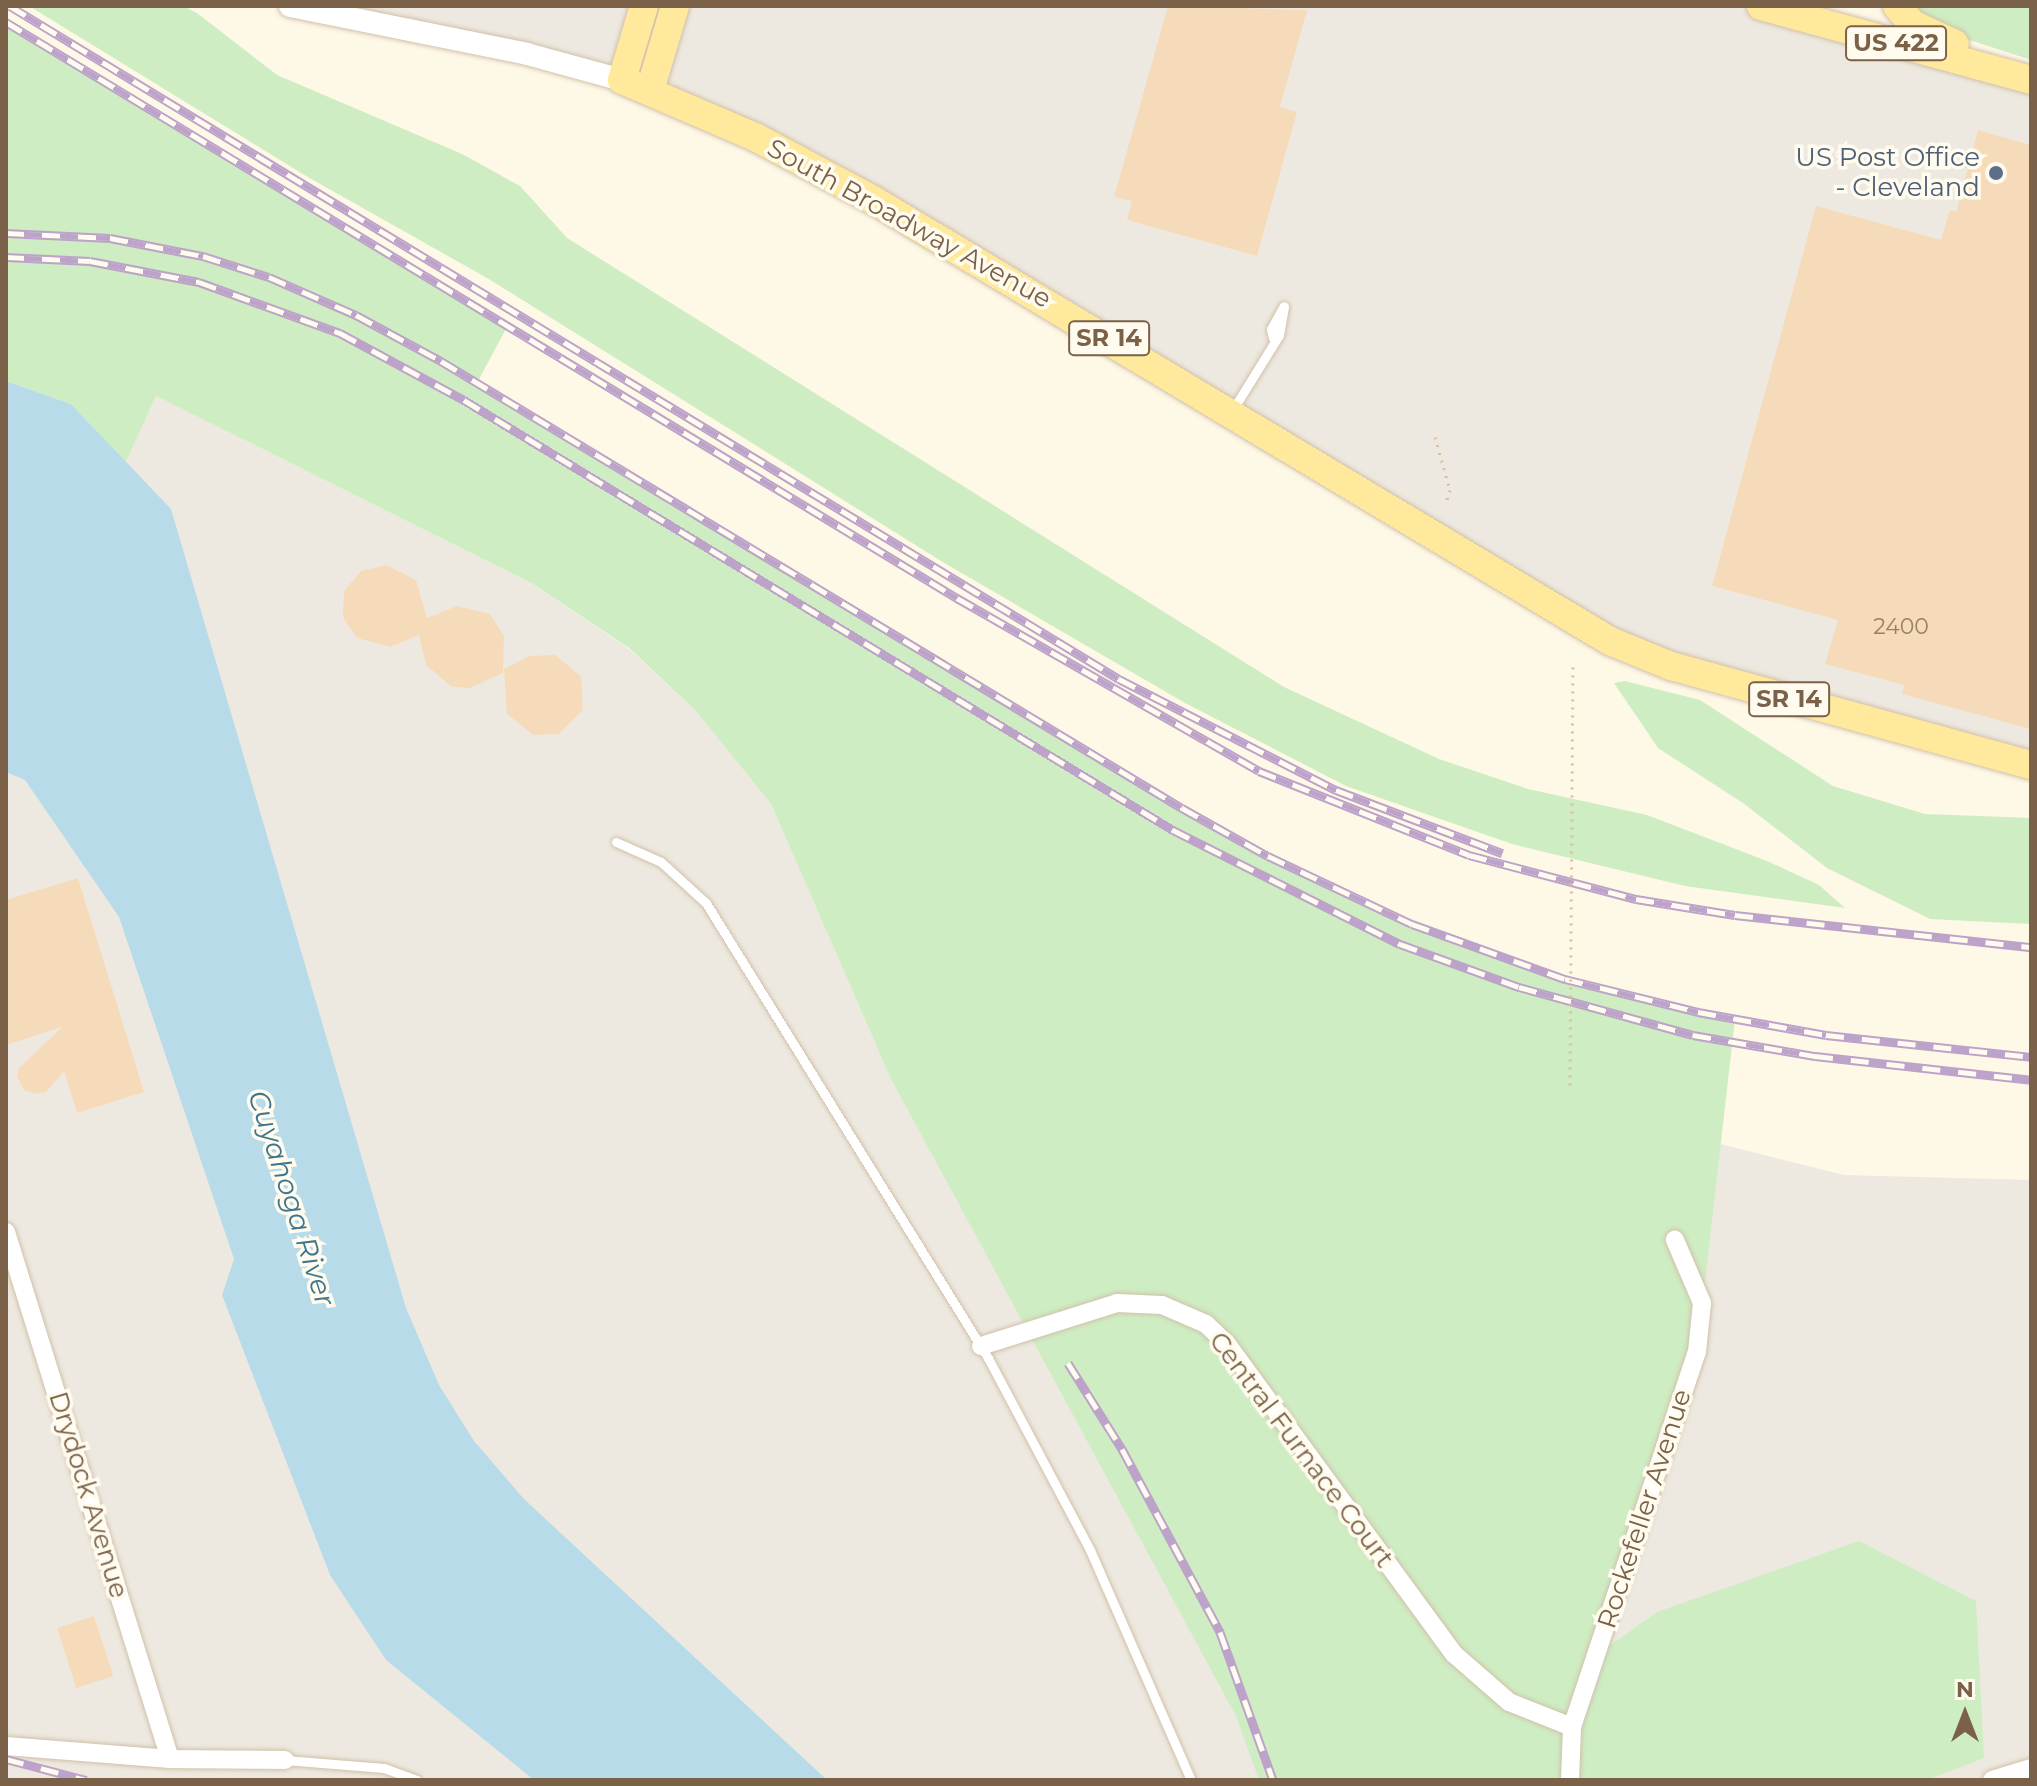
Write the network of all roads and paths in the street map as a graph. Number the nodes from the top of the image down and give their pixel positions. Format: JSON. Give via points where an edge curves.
{"nodes":[{"id":1,"x":290,"y":6,"type":"edge"},
{"id":2,"x":644,"y":6,"type":"edge"},
{"id":3,"x":675,"y":6,"type":"edge"},
{"id":4,"x":1761,"y":6,"type":"edge"},
{"id":5,"x":1897,"y":6,"type":"edge"},
{"id":6,"x":1840,"y":17,"type":"edge"},
{"id":7,"x":2031,"y":65,"type":"edge"},
{"id":8,"x":622,"y":80,"type":"junction"},
{"id":9,"x":2031,"y":80,"type":"edge"},
{"id":10,"x":650,"y":90,"type":"junction"},
{"id":11,"x":1950,"y":162,"type":"dead end"},
{"id":12,"x":1968,"y":166,"type":"dead end"},
{"id":13,"x":1273,"y":338,"type":"dead end"},
{"id":14,"x":1232,"y":411,"type":"junction"},
{"id":15,"x":1435,"y":437,"type":"dead end"},
{"id":16,"x":1446,"y":502,"type":"dead end"},
{"id":17,"x":1573,"y":666,"type":"dead end"},
{"id":18,"x":2031,"y":765,"type":"edge"},
{"id":19,"x":616,"y":842,"type":"dead end"},
{"id":20,"x":1570,"y":1085,"type":"dead end"},
{"id":21,"x":6,"y":1232,"type":"edge"},
{"id":22,"x":1675,"y":1240,"type":"dead end"},
{"id":23,"x":981,"y":1346,"type":"junction"},
{"id":24,"x":1572,"y":1727,"type":"junction"},
{"id":25,"x":6,"y":1746,"type":"edge"},
{"id":26,"x":170,"y":1759,"type":"junction"},
{"id":27,"x":285,"y":1760,"type":"joint"},
{"id":28,"x":2031,"y":1768,"type":"edge"},
{"id":29,"x":417,"y":1780,"type":"edge"},
{"id":30,"x":1191,"y":1780,"type":"edge"},
{"id":31,"x":1570,"y":1780,"type":"edge"},
{"id":32,"x":1992,"y":1780,"type":"edge"}],
"edges":[{"from":1,"to":8,"type":"street","via":[[527,54]]},
{"from":2,"to":8,"type":"main road"},
{"from":3,"to":10,"type":"main road"},
{"from":4,"to":6,"type":"main road","number":"US 422"},
{"from":5,"to":7,"type":"main road","via":[[1930,36]]},
{"from":6,"to":9,"type":"main road","number":"US 422"},
{"from":8,"to":10,"type":"main road","name":"South Broadway Avenue","number":"SR 14"},
{"from":10,"to":14,"type":"main road","name":"South Broadway Avenue","number":"SR 14","via":[[757,138],[875,201]]},
{"from":11,"to":12,"type":"path"},
{"from":13,"to":14,"type":"lane"},
{"from":14,"to":18,"type":"main road","name":"South Broadway Avenue","number":"SR 14","via":[[1610,641],[1671,666]]},
{"from":15,"to":16,"type":"path","via":[[1450,490]]},
{"from":17,"to":20,"type":"path","bridge":true},
{"from":19,"to":23,"type":"lane","via":[[661,862],[706,903]]},
{"from":21,"to":26,"type":"street","name":"Drydock Avenue"},
{"from":22,"to":24,"type":"street","name":"Rockefeller Avenue","via":[[1702,1303],[1697,1352]]},
{"from":23,"to":24,"type":"street","name":"Central Furnace Court","via":[[1117,1303],[1162,1305],[1206,1324],[1227,1344],[1454,1654],[1509,1702]]},
{"from":23,"to":30,"type":"lane","via":[[1090,1550]]},
{"from":24,"to":31,"type":"street","name":"Rockefeller Avenue"},
{"from":25,"to":26,"type":"street"},
{"from":26,"to":27,"type":"street"},
{"from":27,"to":29,"type":"lane","via":[[384,1768]]},
{"from":28,"to":32,"type":"street"}]}
